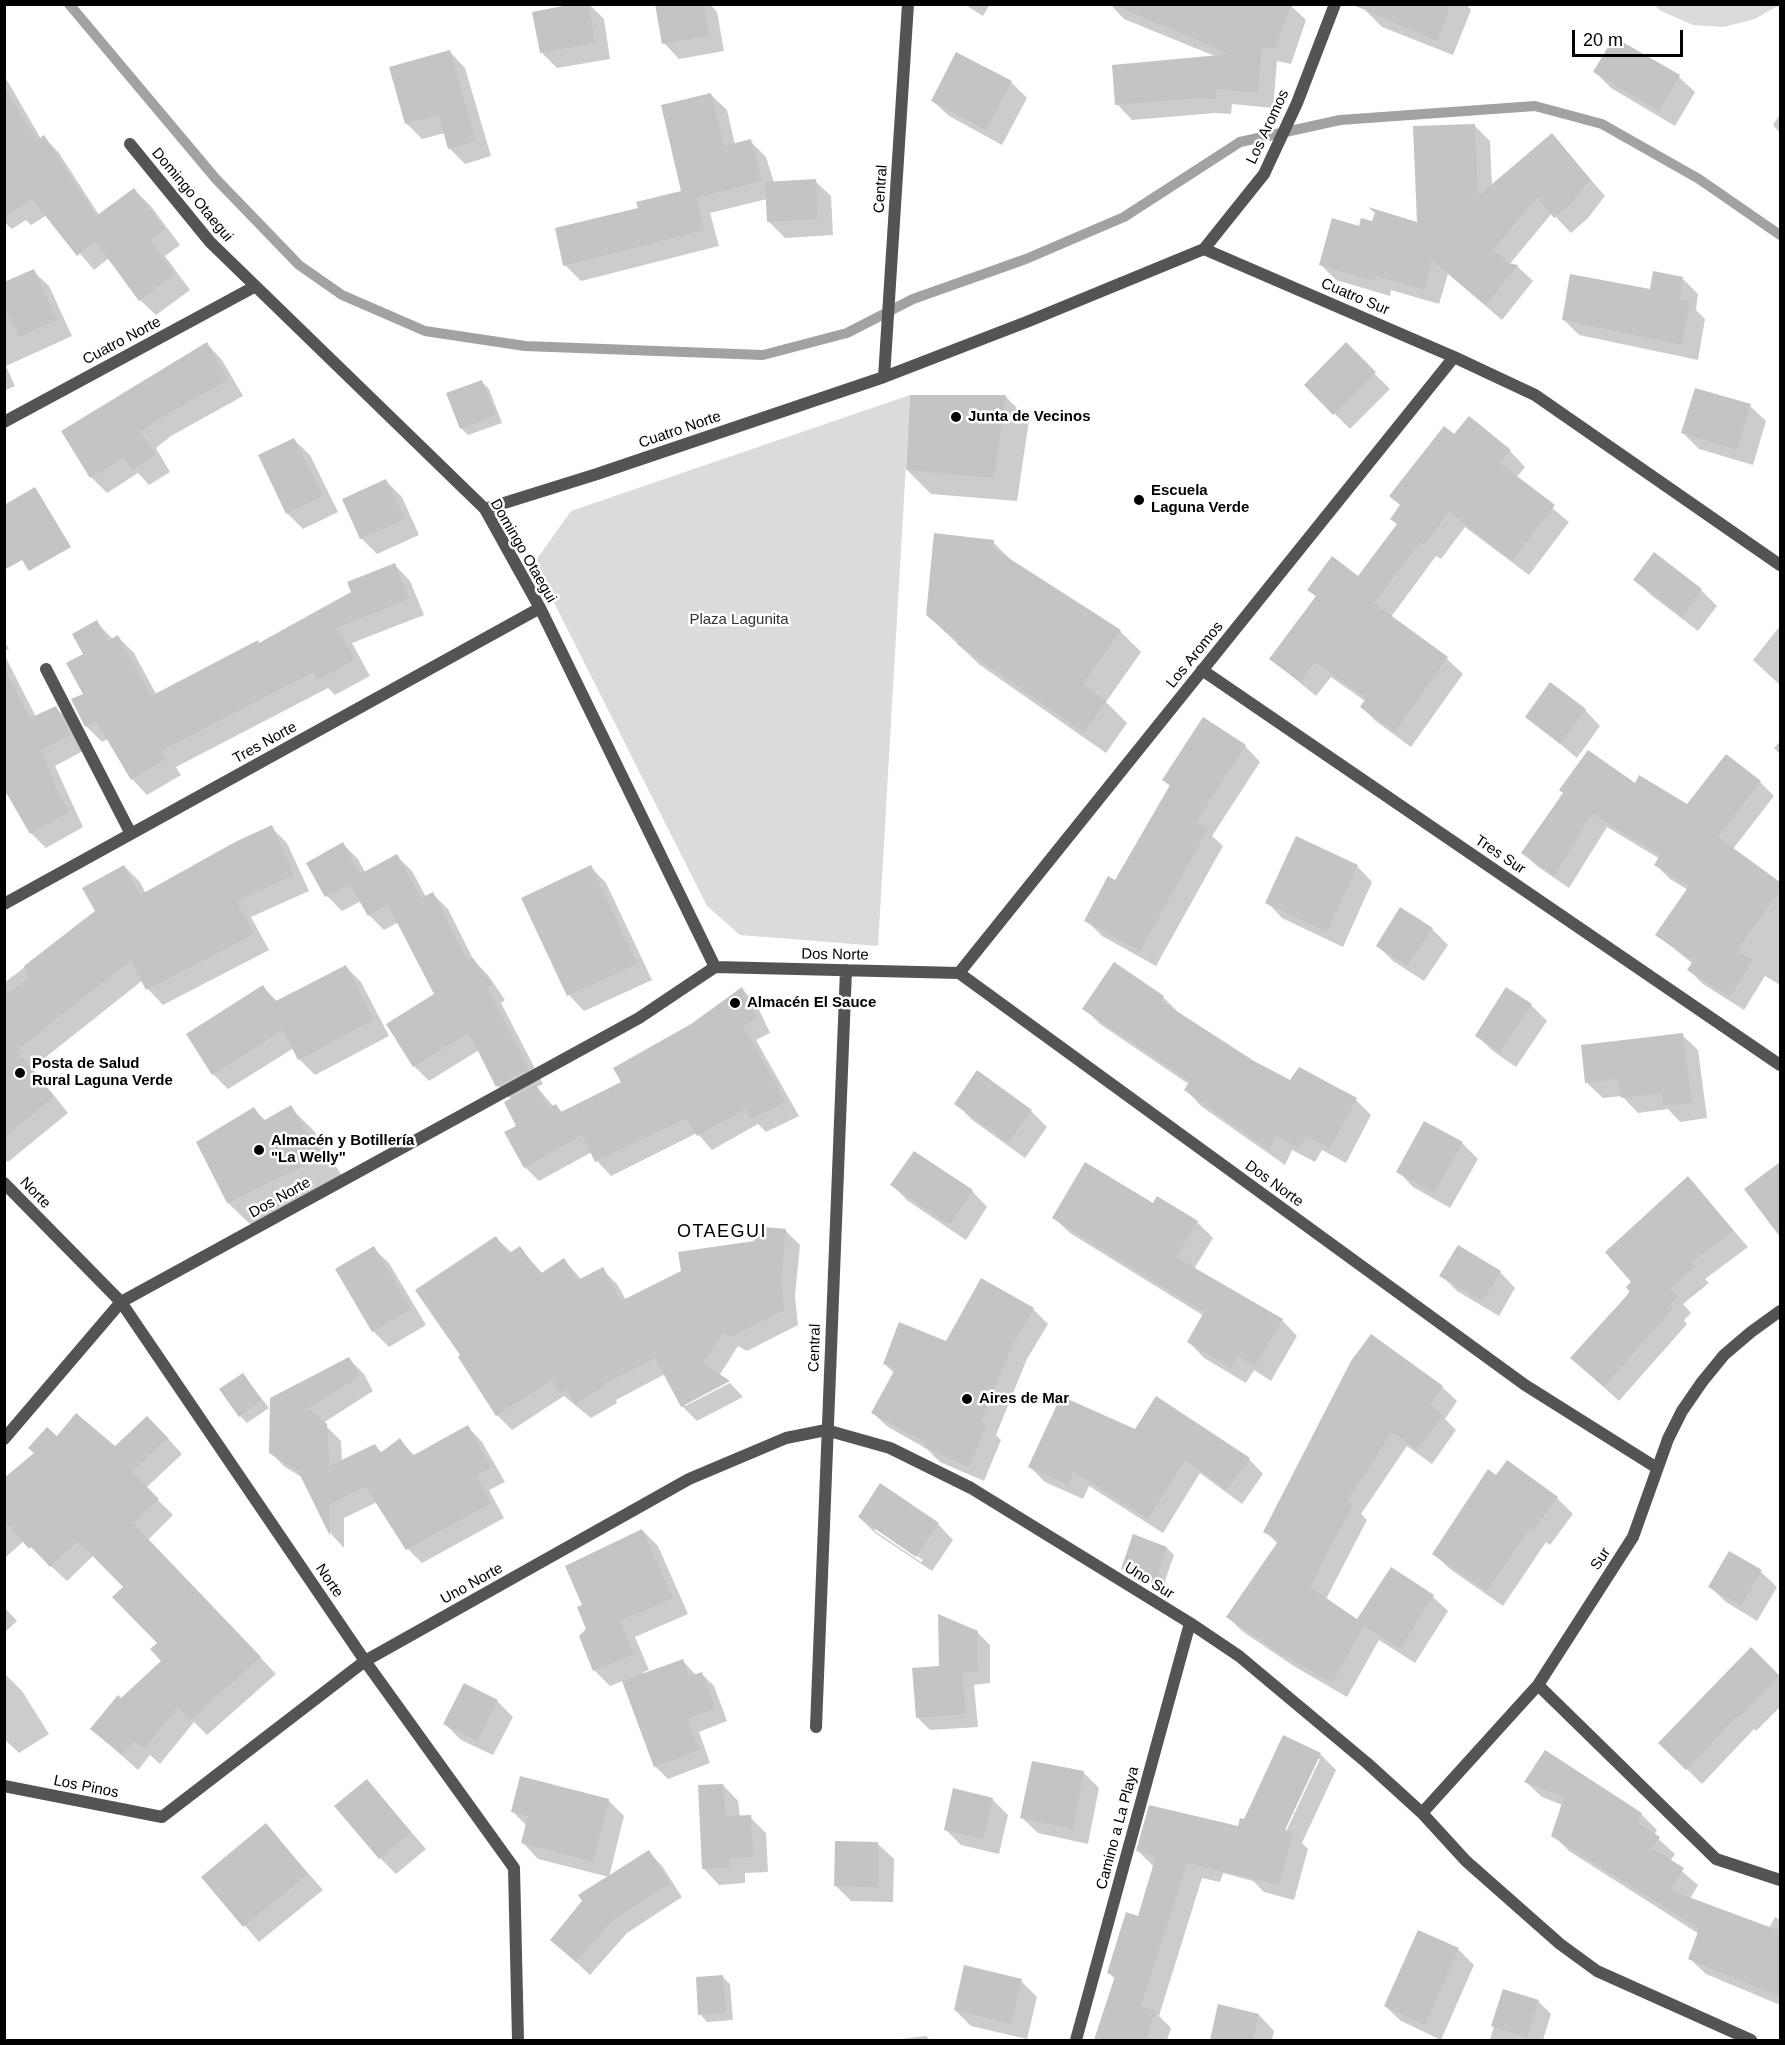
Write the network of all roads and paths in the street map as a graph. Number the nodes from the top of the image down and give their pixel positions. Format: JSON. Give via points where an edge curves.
{"nodes":[{"id":1,"x":908,"y":4,"type":"edge"},
{"id":2,"x":1335,"y":4,"type":"edge"},
{"id":3,"x":130,"y":144,"type":"dead end"},
{"id":4,"x":1204,"y":249,"type":"junction"},
{"id":5,"x":254,"y":287,"type":"junction"},
{"id":6,"x":1454,"y":357,"type":"junction"},
{"id":7,"x":884,"y":376,"type":"junction"},
{"id":8,"x":4,"y":422,"type":"edge"},
{"id":9,"x":485,"y":509,"type":"junction"},
{"id":10,"x":1780,"y":565,"type":"edge"},
{"id":11,"x":540,"y":608,"type":"junction"},
{"id":12,"x":46,"y":669,"type":"dead end"},
{"id":13,"x":1202,"y":670,"type":"junction"},
{"id":14,"x":131,"y":834,"type":"junction"},
{"id":15,"x":4,"y":903,"type":"edge"},
{"id":16,"x":714,"y":967,"type":"junction"},
{"id":17,"x":846,"y":970,"type":"junction"},
{"id":18,"x":959,"y":973,"type":"junction"},
{"id":19,"x":1780,"y":1065,"type":"edge"},
{"id":20,"x":4,"y":1183,"type":"edge"},
{"id":21,"x":121,"y":1302,"type":"junction"},
{"id":22,"x":1780,"y":1311,"type":"edge"},
{"id":23,"x":826,"y":1430,"type":"junction"},
{"id":24,"x":4,"y":1439,"type":"edge"},
{"id":25,"x":1657,"y":1468,"type":"junction"},
{"id":26,"x":1190,"y":1623,"type":"junction"},
{"id":27,"x":365,"y":1661,"type":"junction"},
{"id":28,"x":1539,"y":1685,"type":"junction"},
{"id":29,"x":816,"y":1726,"type":"dead end"},
{"id":30,"x":4,"y":1786,"type":"edge"},
{"id":31,"x":1422,"y":1813,"type":"junction"},
{"id":32,"x":162,"y":1817,"type":"joint"},
{"id":33,"x":1780,"y":1880,"type":"edge"},
{"id":34,"x":518,"y":2040,"type":"edge"},
{"id":35,"x":1076,"y":2040,"type":"edge"},
{"id":36,"x":1751,"y":2040,"type":"edge"}],
"edges":[{"from":1,"to":7,"type":"street","name":"Central"},
{"from":2,"to":4,"type":"street","name":"Los Aromos","via":[[1297,103],[1264,174]]},
{"from":3,"to":5,"type":"street","name":"Domingo Otaegui","via":[[210,242]]},
{"from":4,"to":6,"type":"street","name":"Cuatro Sur"},
{"from":4,"to":7,"type":"street"},
{"from":5,"to":8,"type":"street","name":"Cuatro Norte"},
{"from":5,"to":9,"type":"street","name":"Domingo Otaegui"},
{"from":6,"to":10,"type":"street","name":"Cuatro Sur","via":[[1535,395]]},
{"from":6,"to":13,"type":"street","name":"Los Aromos"},
{"from":7,"to":9,"type":"street","name":"Cuatro Norte"},
{"from":9,"to":11,"type":"street","name":"Domingo Otaegui"},
{"from":11,"to":14,"type":"street","name":"Tres Norte"},
{"from":11,"to":16,"type":"street","name":"Domingo Otaegui"},
{"from":12,"to":14,"type":"street"},
{"from":13,"to":18,"type":"street","name":"Los Aromos"},
{"from":13,"to":19,"type":"street","name":"Tres Sur"},
{"from":14,"to":15,"type":"street","name":"Tres Norte"},
{"from":16,"to":17,"type":"street","name":"Dos Norte"},
{"from":16,"to":21,"type":"street","name":"Dos Norte","via":[[639,1018]]},
{"from":17,"to":18,"type":"street","name":"Dos Norte"},
{"from":17,"to":23,"type":"street","name":"Central"},
{"from":18,"to":25,"type":"street","name":"Dos Norte","via":[[1525,1385]]},
{"from":20,"to":21,"type":"street","name":"Norte"},
{"from":21,"to":24,"type":"street","name":"Dos Norte"},
{"from":21,"to":27,"type":"street","name":"Norte"},
{"from":22,"to":25,"type":"street","name":"Sur","via":[[1733,1348],[1702,1382],[1682,1411]]},
{"from":23,"to":26,"type":"street","name":"Uno Sur","via":[[890,1448],[971,1488]]},
{"from":23,"to":27,"type":"street","name":"Uno Norte","via":[[786,1438],[689,1479]]},
{"from":23,"to":29,"type":"street","name":"Central"},
{"from":25,"to":28,"type":"street","name":"Sur","via":[[1633,1537]]},
{"from":26,"to":31,"type":"street","name":"Uno Sur","via":[[1239,1656]]},
{"from":26,"to":35,"type":"street","name":"Camino a La Playa"},
{"from":27,"to":32,"type":"street","name":"Uno Norte"},
{"from":27,"to":34,"type":"street","name":"Norte","via":[[514,1868]]},
{"from":28,"to":31,"type":"street","name":"Sur"},
{"from":28,"to":33,"type":"street","via":[[1716,1859]]},
{"from":30,"to":32,"type":"street","name":"Los Pinos"},
{"from":31,"to":36,"type":"street","name":"Uno Sur","via":[[1466,1862],[1560,1944],[1598,1971]]}]}
